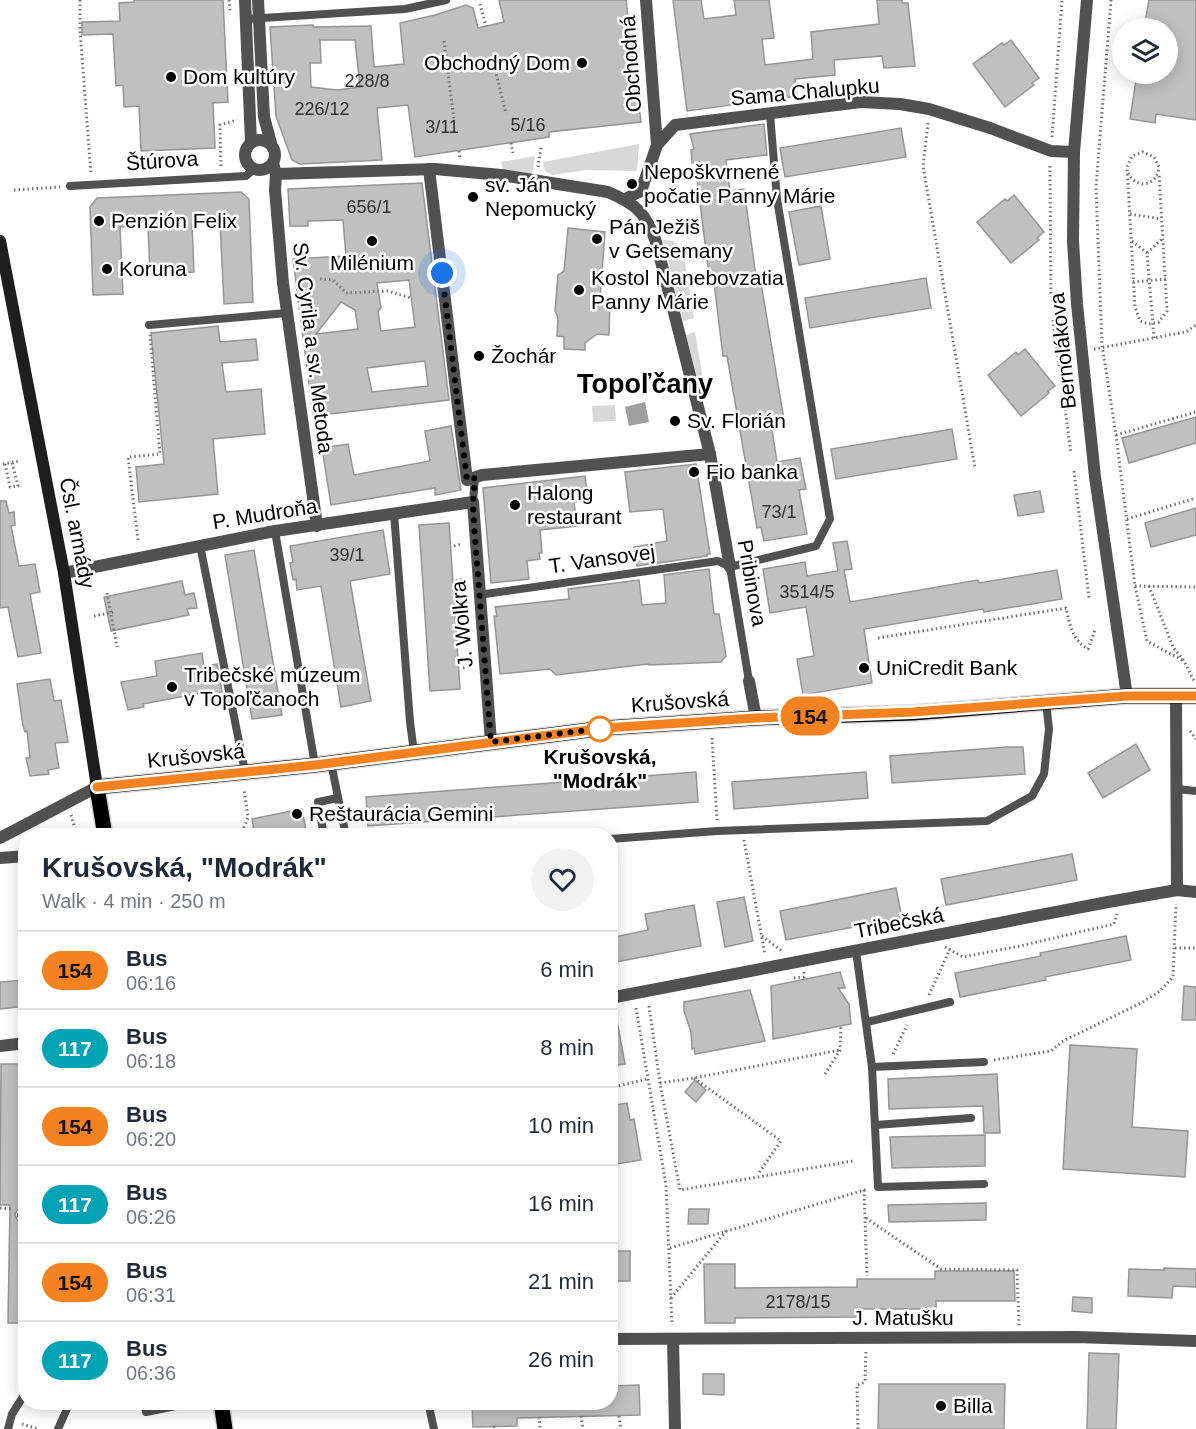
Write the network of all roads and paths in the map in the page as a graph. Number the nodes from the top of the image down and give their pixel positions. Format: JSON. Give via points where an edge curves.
{"nodes":[{"id":1,"x":80,"y":0,"type":"edge"},
{"id":2,"x":229,"y":0,"type":"edge"},
{"id":3,"x":245,"y":0,"type":"edge"},
{"id":4,"x":258,"y":0,"type":"edge"},
{"id":5,"x":446,"y":0,"type":"edge"},
{"id":6,"x":646,"y":0,"type":"edge"},
{"id":7,"x":1062,"y":0,"type":"edge"},
{"id":8,"x":1086,"y":0,"type":"edge"},
{"id":9,"x":1111,"y":0,"type":"edge"},
{"id":10,"x":480,"y":4,"type":"dead end"},
{"id":11,"x":245,"y":19,"type":"junction"},
{"id":12,"x":259,"y":19,"type":"junction"},
{"id":13,"x":231,"y":22,"type":"dead end"},
{"id":14,"x":486,"y":26,"type":"dead end"},
{"id":15,"x":444,"y":41,"type":"dead end"},
{"id":16,"x":492,"y":57,"type":"dead end"},
{"id":17,"x":929,"y":110,"type":"junction"},
{"id":18,"x":506,"y":114,"type":"dead end"},
{"id":19,"x":770,"y":114,"type":"junction"},
{"id":20,"x":239,"y":120,"type":"dead end"},
{"id":21,"x":454,"y":120,"type":"dead end"},
{"id":22,"x":1052,"y":137,"type":"dead end"},
{"id":23,"x":251,"y":142,"type":"junction"},
{"id":24,"x":271,"y":143,"type":"junction"},
{"id":25,"x":511,"y":143,"type":"dead end"},
{"id":26,"x":657,"y":145,"type":"junction"},
{"id":27,"x":541,"y":147,"type":"dead end"},
{"id":28,"x":1074,"y":152,"type":"junction"},
{"id":29,"x":513,"y":153,"type":"dead end"},
{"id":30,"x":1050,"y":166,"type":"dead end"},
{"id":31,"x":254,"y":169,"type":"junction"},
{"id":32,"x":275,"y":169,"type":"junction"},
{"id":33,"x":432,"y":169,"type":"junction"},
{"id":34,"x":1128,"y":173,"type":"junction"},
{"id":35,"x":1159,"y":173,"type":"junction"},
{"id":36,"x":221,"y":177,"type":"junction"},
{"id":37,"x":536,"y":180,"type":"junction"},
{"id":38,"x":92,"y":185,"type":"junction"},
{"id":39,"x":70,"y":186,"type":"joint"},
{"id":40,"x":14,"y":190,"type":"dead end"},
{"id":41,"x":625,"y":199,"type":"junction"},
{"id":42,"x":1130,"y":214,"type":"junction"},
{"id":43,"x":1162,"y":219,"type":"junction"},
{"id":44,"x":1163,"y":238,"type":"junction"},
{"id":45,"x":0,"y":241,"type":"edge"},
{"id":46,"x":1131,"y":241,"type":"junction"},
{"id":47,"x":1147,"y":253,"type":"junction"},
{"id":48,"x":321,"y":279,"type":"dead end"},
{"id":49,"x":1166,"y":279,"type":"junction"},
{"id":50,"x":1149,"y":281,"type":"junction"},
{"id":51,"x":1133,"y":282,"type":"junction"},
{"id":52,"x":1051,"y":297,"type":"dead end"},
{"id":53,"x":411,"y":298,"type":"dead end"},
{"id":54,"x":287,"y":313,"type":"junction"},
{"id":55,"x":1053,"y":320,"type":"dead end"},
{"id":56,"x":149,"y":325,"type":"joint"},
{"id":57,"x":1196,"y":325,"type":"edge"},
{"id":58,"x":1153,"y":326,"type":"junction"},
{"id":59,"x":1154,"y":338,"type":"junction"},
{"id":60,"x":1102,"y":348,"type":"junction"},
{"id":61,"x":1092,"y":349,"type":"dead end"},
{"id":62,"x":1067,"y":352,"type":"dead end"},
{"id":63,"x":1057,"y":353,"type":"junction"},
{"id":64,"x":1196,"y":412,"type":"edge"},
{"id":65,"x":1116,"y":435,"type":"junction"},
{"id":66,"x":1071,"y":453,"type":"dead end"},
{"id":67,"x":710,"y":454,"type":"junction"},
{"id":68,"x":20,"y":461,"type":"dead end"},
{"id":69,"x":12,"y":462,"type":"junction"},
{"id":70,"x":975,"y":468,"type":"dead end"},
{"id":71,"x":1074,"y":471,"type":"dead end"},
{"id":72,"x":475,"y":478,"type":"junction"},
{"id":73,"x":1196,"y":498,"type":"edge"},
{"id":74,"x":473,"y":502,"type":"junction"},
{"id":75,"x":394,"y":513,"type":"junction"},
{"id":76,"x":1127,"y":519,"type":"junction"},
{"id":77,"x":317,"y":526,"type":"junction"},
{"id":78,"x":275,"y":531,"type":"junction"},
{"id":79,"x":138,"y":540,"type":"dead end"},
{"id":80,"x":462,"y":544,"type":"dead end"},
{"id":81,"x":200,"y":545,"type":"junction"},
{"id":82,"x":454,"y":546,"type":"dead end"},
{"id":83,"x":730,"y":567,"type":"junction"},
{"id":84,"x":64,"y":573,"type":"junction"},
{"id":85,"x":465,"y":579,"type":"dead end"},
{"id":86,"x":456,"y":581,"type":"dead end"},
{"id":87,"x":1135,"y":586,"type":"junction"},
{"id":88,"x":1149,"y":586,"type":"junction"},
{"id":89,"x":1196,"y":587,"type":"edge"},
{"id":90,"x":107,"y":593,"type":"dead end"},
{"id":91,"x":478,"y":595,"type":"junction"},
{"id":92,"x":1089,"y":598,"type":"dead end"},
{"id":93,"x":112,"y":613,"type":"junction"},
{"id":94,"x":94,"y":616,"type":"dead end"},
{"id":95,"x":468,"y":624,"type":"dead end"},
{"id":96,"x":461,"y":625,"type":"dead end"},
{"id":97,"x":1095,"y":630,"type":"dead end"},
{"id":98,"x":878,"y":638,"type":"dead end"},
{"id":99,"x":117,"y":647,"type":"dead end"},
{"id":100,"x":1184,"y":661,"type":"junction"},
{"id":101,"x":472,"y":666,"type":"dead end"},
{"id":102,"x":463,"y":668,"type":"dead end"},
{"id":103,"x":749,"y":681,"type":"joint"},
{"id":104,"x":1195,"y":688,"type":"edge"},
{"id":105,"x":1127,"y":696,"type":"junction"},
{"id":106,"x":1176,"y":697,"type":"junction"},
{"id":107,"x":1046,"y":702,"type":"junction"},
{"id":108,"x":756,"y":718,"type":"junction"},
{"id":109,"x":712,"y":738,"type":"dead end"},
{"id":110,"x":491,"y":742,"type":"junction"},
{"id":111,"x":414,"y":752,"type":"junction"},
{"id":112,"x":331,"y":763,"type":"junction"},
{"id":113,"x":315,"y":765,"type":"junction"},
{"id":114,"x":245,"y":772,"type":"junction"},
{"id":115,"x":97,"y":787,"type":"junction"},
{"id":116,"x":244,"y":789,"type":"dead end"},
{"id":117,"x":1176,"y":789,"type":"junction"},
{"id":118,"x":1196,"y":791,"type":"edge"},
{"id":119,"x":338,"y":798,"type":"junction"},
{"id":120,"x":71,"y":814,"type":"dead end"},
{"id":121,"x":19,"y":828,"type":"edge"},
{"id":122,"x":75,"y":828,"type":"edge"},
{"id":123,"x":104,"y":828,"type":"edge"},
{"id":124,"x":244,"y":828,"type":"edge"},
{"id":125,"x":323,"y":828,"type":"edge"},
{"id":126,"x":344,"y":828,"type":"edge"},
{"id":127,"x":18,"y":829,"type":"edge"},
{"id":128,"x":717,"y":831,"type":"junction"},
{"id":129,"x":742,"y":831,"type":"junction"},
{"id":130,"x":0,"y":838,"type":"edge"},
{"id":131,"x":618,"y":839,"type":"edge"},
{"id":132,"x":18,"y":857,"type":"edge"},
{"id":133,"x":0,"y":858,"type":"edge"},
{"id":134,"x":1177,"y":890,"type":"junction"},
{"id":135,"x":1196,"y":892,"type":"edge"},
{"id":136,"x":1119,"y":907,"type":"dead end"},
{"id":137,"x":762,"y":936,"type":"junction"},
{"id":138,"x":940,"y":944,"type":"dead end"},
{"id":139,"x":1175,"y":948,"type":"junction"},
{"id":140,"x":1196,"y":948,"type":"edge"},
{"id":141,"x":950,"y":949,"type":"junction"},
{"id":142,"x":856,"y":951,"type":"junction"},
{"id":143,"x":784,"y":952,"type":"dead end"},
{"id":144,"x":765,"y":956,"type":"dead end"},
{"id":145,"x":804,"y":968,"type":"dead end"},
{"id":146,"x":786,"y":980,"type":"dead end"},
{"id":147,"x":618,"y":996,"type":"edge"},
{"id":148,"x":950,"y":1002,"type":"dead end"},
{"id":149,"x":635,"y":1003,"type":"dead end"},
{"id":150,"x":655,"y":1005,"type":"dead end"},
{"id":151,"x":924,"y":1008,"type":"junction"},
{"id":152,"x":914,"y":1011,"type":"junction"},
{"id":153,"x":867,"y":1022,"type":"junction"},
{"id":154,"x":841,"y":1026,"type":"dead end"},
{"id":155,"x":18,"y":1044,"type":"edge"},
{"id":156,"x":0,"y":1046,"type":"edge"},
{"id":157,"x":840,"y":1050,"type":"junction"},
{"id":158,"x":984,"y":1062,"type":"joint"},
{"id":159,"x":886,"y":1066,"type":"junction"},
{"id":160,"x":873,"y":1067,"type":"junction"},
{"id":161,"x":825,"y":1074,"type":"dead end"},
{"id":162,"x":694,"y":1078,"type":"junction"},
{"id":163,"x":647,"y":1079,"type":"junction"},
{"id":164,"x":660,"y":1083,"type":"junction"},
{"id":165,"x":618,"y":1086,"type":"edge"},
{"id":166,"x":971,"y":1118,"type":"dead end"},
{"id":167,"x":875,"y":1125,"type":"junction"},
{"id":168,"x":853,"y":1161,"type":"dead end"},
{"id":169,"x":757,"y":1176,"type":"junction"},
{"id":170,"x":984,"y":1184,"type":"dead end"},
{"id":171,"x":878,"y":1187,"type":"junction"},
{"id":172,"x":864,"y":1190,"type":"junction"},
{"id":173,"x":866,"y":1218,"type":"junction"},
{"id":174,"x":728,"y":1230,"type":"junction"},
{"id":175,"x":669,"y":1248,"type":"junction"},
{"id":176,"x":867,"y":1276,"type":"dead end"},
{"id":177,"x":671,"y":1298,"type":"junction"},
{"id":178,"x":1019,"y":1326,"type":"dead end"},
{"id":179,"x":867,"y":1338,"type":"junction"},
{"id":180,"x":618,"y":1339,"type":"edge"},
{"id":181,"x":673,"y":1339,"type":"junction"},
{"id":182,"x":1196,"y":1341,"type":"edge"},
{"id":183,"x":18,"y":1405,"type":"edge"},
{"id":184,"x":66,"y":1410,"type":"edge"},
{"id":185,"x":223,"y":1410,"type":"edge"},
{"id":186,"x":430,"y":1410,"type":"edge"},
{"id":187,"x":581,"y":1416,"type":"dead end"},
{"id":188,"x":619,"y":1416,"type":"dead end"},
{"id":189,"x":539,"y":1417,"type":"dead end"},
{"id":190,"x":22,"y":1424,"type":"dead end"},
{"id":191,"x":226,"y":1426,"type":"edge"},
{"id":192,"x":8,"y":1429,"type":"edge"},
{"id":193,"x":39,"y":1429,"type":"edge"},
{"id":194,"x":58,"y":1429,"type":"edge"},
{"id":195,"x":434,"y":1429,"type":"edge"},
{"id":196,"x":540,"y":1429,"type":"edge"},
{"id":197,"x":583,"y":1429,"type":"edge"},
{"id":198,"x":621,"y":1429,"type":"edge"},
{"id":199,"x":675,"y":1429,"type":"edge"},
{"id":200,"x":858,"y":1429,"type":"edge"}],
"edges":[{"from":1,"to":38,"type":"path"},
{"from":2,"to":13,"type":"path"},
{"from":3,"to":11,"type":"street"},
{"from":4,"to":12,"type":"street","name":"Sv. Cyrila a sv. Metoda"},
{"from":5,"to":12,"type":"lane","via":[[405,9]]},
{"from":6,"to":26,"type":"street","name":"Obchodná"},
{"from":7,"to":22,"type":"path"},
{"from":8,"to":28,"type":"street","name":"Bernolákova"},
{"from":9,"to":60,"type":"path","via":[[1096,187]]},
{"from":10,"to":14,"type":"path"},
{"from":11,"to":12,"type":"lane"},
{"from":11,"to":23,"type":"street"},
{"from":12,"to":24,"type":"street","name":"Sv. Cyrila a sv. Metoda","via":[[264,117]]},
{"from":15,"to":21,"type":"path"},
{"from":16,"to":18,"type":"path"},
{"from":17,"to":19,"type":"street","name":"Sama Chalupku","via":[[861,102]]},
{"from":17,"to":28,"type":"street","name":"Sama Chalupku","via":[[1051,151]]},
{"from":17,"to":70,"type":"path","via":[[923,165]]},
{"from":19,"to":26,"type":"street","name":"Sama Chalupku","via":[[675,125]]},
{"from":19,"to":83,"type":"lane","via":[[777,199],[830,519],[816,546]]},
{"from":20,"to":36,"type":"path","via":[[220,125]]},
{"from":23,"to":24,"type":"street","via":[[261,139]]},
{"from":23,"to":31,"type":"street","via":[[245,151],[246,162]]},
{"from":24,"to":32,"type":"street","name":"Sv. Cyrila a sv. Metoda","via":[[276,153]]},
{"from":25,"to":29,"type":"path"},
{"from":26,"to":41,"type":"street","via":[[641,191]]},
{"from":27,"to":37,"type":"path"},
{"from":28,"to":105,"type":"street","name":"Bernolákova","via":[[1077,304],[1095,477]]},
{"from":30,"to":52,"type":"path"},
{"from":31,"to":32,"type":"street"},
{"from":31,"to":36,"type":"lane","name":"Štúrova","via":[[246,176]]},
{"from":32,"to":33,"type":"street"},
{"from":32,"to":54,"type":"street","name":"Sv. Cyrila a sv. Metoda"},
{"from":33,"to":37,"type":"street"},
{"from":33,"to":72,"type":"street","via":[[467,480]]},
{"from":34,"to":35,"type":"path","via":[[1131,179],[1143,184],[1150,183]]},
{"from":34,"to":35,"type":"path","via":[[1132,156],[1143,152],[1158,161]]},
{"from":34,"to":42,"type":"path"},
{"from":35,"to":43,"type":"path"},
{"from":36,"to":38,"type":"lane","name":"Štúrova"},
{"from":37,"to":41,"type":"street","via":[[608,192]]},
{"from":38,"to":39,"type":"lane","name":"Štúrova"},
{"from":39,"to":40,"type":"path"},
{"from":41,"to":67,"type":"street","name":"Pribinova","via":[[641,211],[651,227]]},
{"from":42,"to":43,"type":"path"},
{"from":42,"to":46,"type":"path"},
{"from":43,"to":44,"type":"path"},
{"from":44,"to":47,"type":"path"},
{"from":44,"to":49,"type":"path"},
{"from":45,"to":84,"type":"main road","name":"Čsl. armády"},
{"from":46,"to":47,"type":"path"},
{"from":46,"to":51,"type":"path"},
{"from":47,"to":50,"type":"path"},
{"from":48,"to":53,"type":"path","via":[[333,280],[346,293],[387,291]]},
{"from":49,"to":50,"type":"path"},
{"from":49,"to":58,"type":"path","via":[[1167,311]]},
{"from":50,"to":51,"type":"path"},
{"from":50,"to":58,"type":"path"},
{"from":51,"to":58,"type":"path","via":[[1135,312],[1140,321]]},
{"from":54,"to":56,"type":"lane"},
{"from":54,"to":77,"type":"street","name":"Sv. Cyrila a sv. Metoda"},
{"from":55,"to":63,"type":"path"},
{"from":56,"to":79,"type":"path","via":[[160,454],[128,457]]},
{"from":57,"to":59,"type":"path","via":[[1186,333]]},
{"from":58,"to":59,"type":"path"},
{"from":59,"to":60,"type":"path"},
{"from":60,"to":61,"type":"path"},
{"from":60,"to":65,"type":"path"},
{"from":62,"to":63,"type":"path"},
{"from":63,"to":66,"type":"path"},
{"from":64,"to":65,"type":"path"},
{"from":65,"to":76,"type":"path"},
{"from":67,"to":72,"type":"street"},
{"from":67,"to":83,"type":"street","name":"Pribinova"},
{"from":68,"to":69,"type":"path"},
{"from":69,"to":69,"type":"path","via":[[18,486],[10,487],[4,464]]},
{"from":71,"to":92,"type":"path"},
{"from":72,"to":74,"type":"lane"},
{"from":73,"to":76,"type":"path"},
{"from":74,"to":75,"type":"street","name":"P. Mudroňa"},
{"from":74,"to":91,"type":"street","name":"J. Wolkra"},
{"from":75,"to":77,"type":"street","name":"P. Mudroňa"},
{"from":75,"to":111,"type":"lane"},
{"from":76,"to":87,"type":"path"},
{"from":77,"to":78,"type":"street","name":"P. Mudroňa"},
{"from":78,"to":81,"type":"street","name":"P. Mudroňa"},
{"from":78,"to":113,"type":"lane"},
{"from":80,"to":82,"type":"path"},
{"from":81,"to":84,"type":"street","name":"P. Mudroňa"},
{"from":81,"to":114,"type":"lane"},
{"from":83,"to":91,"type":"lane","name":"T. Vansovej","via":[[718,561]]},
{"from":83,"to":103,"type":"lane","name":"Pribinova"},
{"from":84,"to":115,"type":"main road","name":"Čsl. armády"},
{"from":85,"to":86,"type":"path"},
{"from":87,"to":88,"type":"path"},
{"from":87,"to":100,"type":"path","via":[[1147,641]]},
{"from":88,"to":89,"type":"path"},
{"from":88,"to":100,"type":"path","via":[[1173,647]]},
{"from":90,"to":93,"type":"path"},
{"from":91,"to":110,"type":"street","name":"J. Wolkra"},
{"from":93,"to":94,"type":"path"},
{"from":93,"to":99,"type":"path"},
{"from":95,"to":96,"type":"path"},
{"from":97,"to":98,"type":"path","via":[[1088,649],[1079,644],[1066,608]]},
{"from":100,"to":104,"type":"path"},
{"from":101,"to":102,"type":"path"},
{"from":103,"to":108,"type":"street","name":"Pribinova"},
{"from":104,"to":106,"type":"main road","name":"Krušovská"},
{"from":105,"to":106,"type":"main road","name":"Krušovská"},
{"from":105,"to":107,"type":"main road","name":"Krušovská"},
{"from":106,"to":117,"type":"street"},
{"from":107,"to":108,"type":"main road","name":"Krušovská"},
{"from":107,"to":129,"type":"lane","via":[[1049,729],[1044,774],[1032,796],[987,821]]},
{"from":108,"to":110,"type":"main road","name":"Krušovská","via":[[605,728]]},
{"from":109,"to":128,"type":"path"},
{"from":110,"to":111,"type":"main road","name":"Krušovská"},
{"from":111,"to":112,"type":"main road","name":"Krušovská"},
{"from":112,"to":113,"type":"main road","name":"Krušovská"},
{"from":112,"to":119,"type":"lane"},
{"from":113,"to":114,"type":"main road","name":"Krušovská"},
{"from":114,"to":115,"type":"main road","name":"Krušovská"},
{"from":115,"to":121,"type":"street"},
{"from":115,"to":123,"type":"main road","name":"Čsl. armády"},
{"from":116,"to":124,"type":"path","via":[[248,818]]},
{"from":117,"to":118,"type":"lane"},
{"from":117,"to":134,"type":"street"},
{"from":119,"to":125,"type":"lane","via":[[318,802]]},
{"from":119,"to":126,"type":"lane"},
{"from":120,"to":122,"type":"path"},
{"from":127,"to":130,"type":"street"},
{"from":128,"to":129,"type":"lane"},
{"from":128,"to":131,"type":"lane"},
{"from":129,"to":137,"type":"path"},
{"from":132,"to":133,"type":"street"},
{"from":134,"to":135,"type":"street","name":"Tribečská"},
{"from":134,"to":139,"type":"path"},
{"from":134,"to":142,"type":"street","name":"Tribečská"},
{"from":136,"to":141,"type":"path","via":[[1114,924],[963,957]]},
{"from":137,"to":143,"type":"path"},
{"from":137,"to":144,"type":"path"},
{"from":138,"to":141,"type":"path"},
{"from":139,"to":140,"type":"path"},
{"from":139,"to":158,"type":"path","via":[[1173,977],[1141,1003],[1063,1041],[1051,1051]]},
{"from":141,"to":151,"type":"path"},
{"from":142,"to":147,"type":"street","name":"Tribečská"},
{"from":142,"to":153,"type":"lane"},
{"from":145,"to":146,"type":"path","via":[[804,977]]},
{"from":148,"to":151,"type":"lane"},
{"from":149,"to":163,"type":"path"},
{"from":150,"to":164,"type":"path","via":[[648,1006]]},
{"from":151,"to":152,"type":"lane"},
{"from":152,"to":153,"type":"lane"},
{"from":152,"to":159,"type":"path"},
{"from":153,"to":160,"type":"lane"},
{"from":154,"to":157,"type":"path"},
{"from":155,"to":156,"type":"street"},
{"from":157,"to":161,"type":"path"},
{"from":157,"to":162,"type":"path"},
{"from":158,"to":159,"type":"lane"},
{"from":159,"to":160,"type":"lane"},
{"from":160,"to":167,"type":"lane"},
{"from":162,"to":164,"type":"path"},
{"from":162,"to":169,"type":"path","via":[[781,1141]]},
{"from":163,"to":165,"type":"path"},
{"from":163,"to":175,"type":"path","via":[[666,1185]]},
{"from":164,"to":169,"type":"path","via":[[680,1190]]},
{"from":166,"to":167,"type":"lane"},
{"from":167,"to":171,"type":"lane"},
{"from":168,"to":169,"type":"path"},
{"from":170,"to":171,"type":"lane"},
{"from":171,"to":172,"type":"path"},
{"from":172,"to":173,"type":"path"},
{"from":172,"to":174,"type":"path"},
{"from":173,"to":176,"type":"path"},
{"from":173,"to":178,"type":"path","via":[[941,1269],[1017,1270]]},
{"from":174,"to":175,"type":"path"},
{"from":174,"to":177,"type":"path"},
{"from":175,"to":177,"type":"path"},
{"from":177,"to":181,"type":"path"},
{"from":179,"to":181,"type":"street","name":"J. Matušku"},
{"from":179,"to":182,"type":"street","name":"J. Matušku"},
{"from":179,"to":200,"type":"path","via":[[865,1382],[857,1384]]},
{"from":180,"to":181,"type":"street","name":"J. Matušku"},
{"from":181,"to":199,"type":"street"},
{"from":183,"to":192,"type":"lane"},
{"from":184,"to":194,"type":"lane"},
{"from":185,"to":191,"type":"main road"},
{"from":186,"to":195,"type":"lane"},
{"from":187,"to":197,"type":"path"},
{"from":188,"to":198,"type":"path"},
{"from":189,"to":196,"type":"path"},
{"from":190,"to":193,"type":"path"}]}
